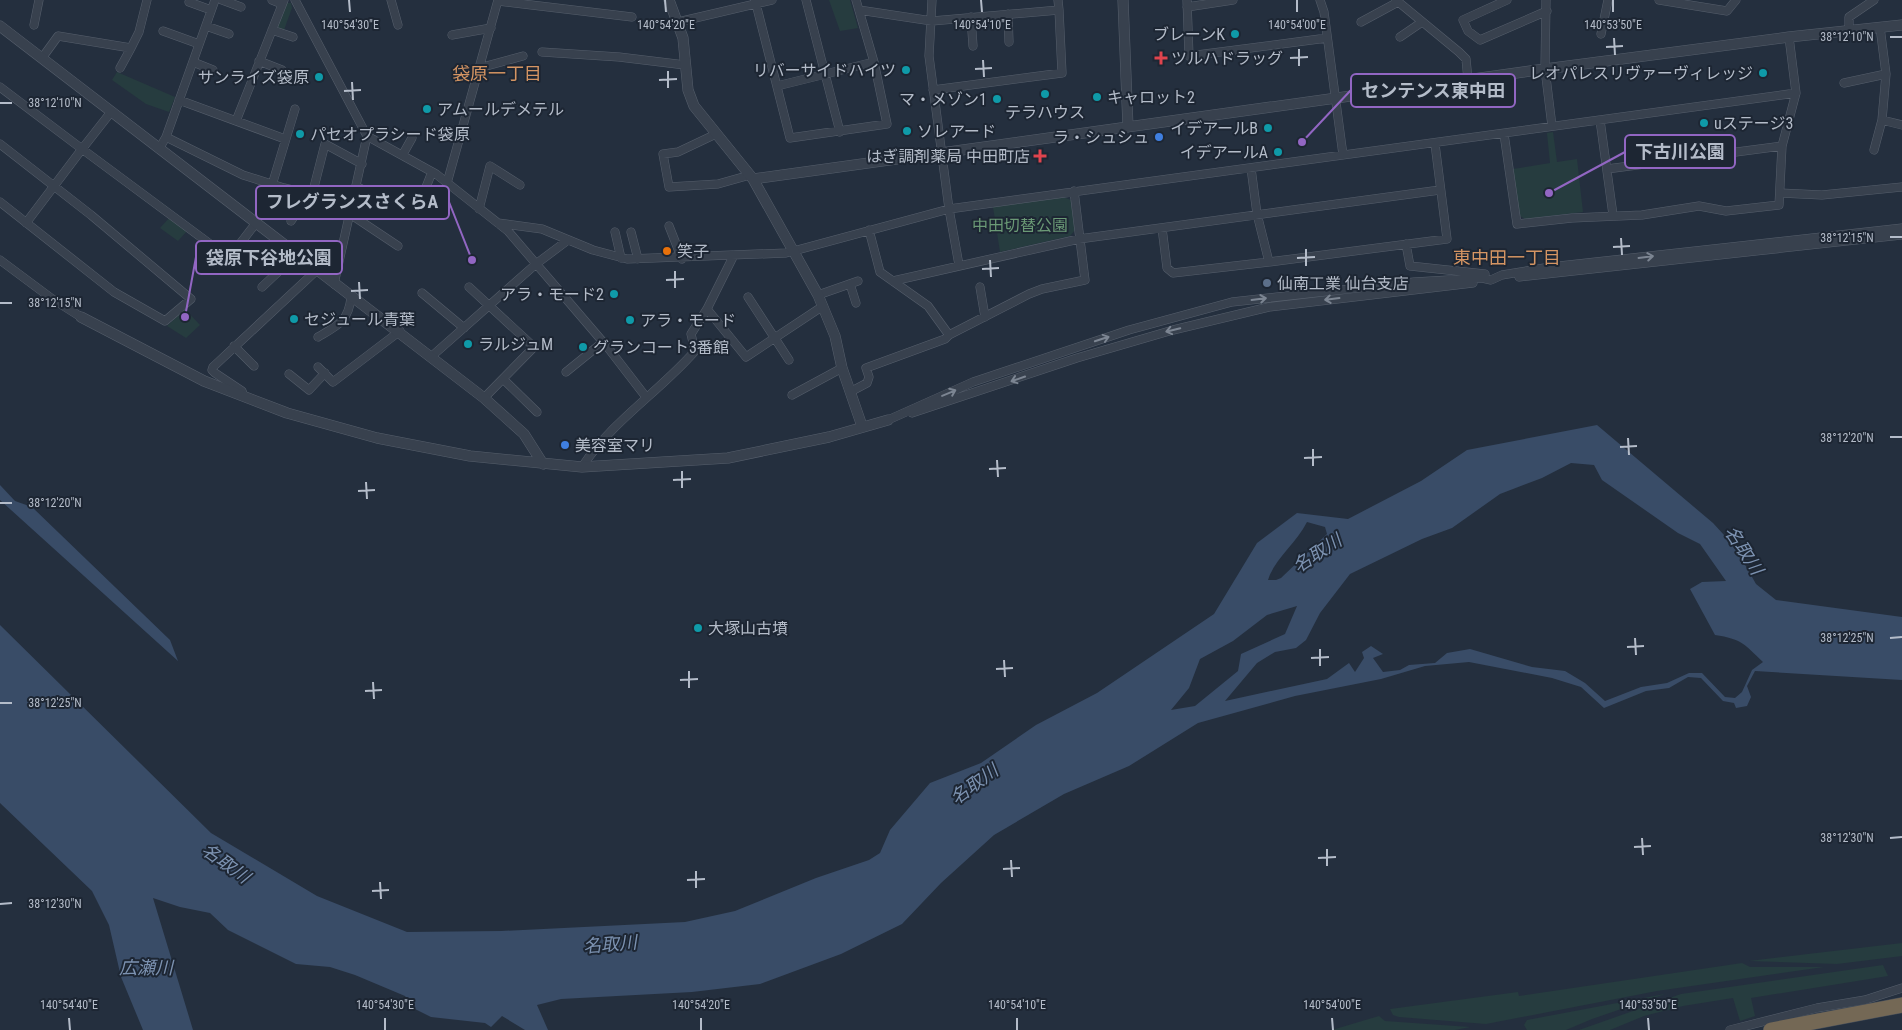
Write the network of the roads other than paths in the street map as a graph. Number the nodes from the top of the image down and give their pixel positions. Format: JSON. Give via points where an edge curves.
{"nodes":[{"id":1,"x":40,"y":0,"type":"edge"},
{"id":2,"x":147,"y":0,"type":"edge"},
{"id":3,"x":215,"y":0,"type":"edge"},
{"id":4,"x":222,"y":0,"type":"edge"},
{"id":5,"x":272,"y":0,"type":"edge"},
{"id":6,"x":295,"y":0,"type":"edge"},
{"id":7,"x":391,"y":0,"type":"edge"},
{"id":8,"x":498,"y":0,"type":"edge"},
{"id":9,"x":669,"y":0,"type":"edge"},
{"id":10,"x":772,"y":0,"type":"edge"},
{"id":11,"x":806,"y":0,"type":"edge"},
{"id":12,"x":856,"y":0,"type":"edge"},
{"id":13,"x":932,"y":0,"type":"edge"},
{"id":14,"x":1058,"y":0,"type":"edge"},
{"id":15,"x":1123,"y":0,"type":"edge"},
{"id":16,"x":1233,"y":0,"type":"edge"},
{"id":17,"x":1320,"y":0,"type":"edge"},
{"id":18,"x":1507,"y":0,"type":"edge"},
{"id":19,"x":1546,"y":0,"type":"edge"},
{"id":20,"x":1608,"y":0,"type":"edge"},
{"id":21,"x":1659,"y":0,"type":"edge"},
{"id":22,"x":1736,"y":0,"type":"edge"},
{"id":23,"x":1874,"y":0,"type":"edge"},
{"id":24,"x":1397,"y":1,"type":"edge"},
{"id":25,"x":189,"y":2,"type":"dead end"},
{"id":26,"x":283,"y":2,"type":"edge"},
{"id":27,"x":756,"y":2,"type":"edge"},
{"id":28,"x":1187,"y":3,"type":"edge"},
{"id":29,"x":1694,"y":3,"type":"edge"},
{"id":30,"x":241,"y":6,"type":"dead end"},
{"id":31,"x":211,"y":10,"type":"junction"},
{"id":32,"x":859,"y":10,"type":"junction"},
{"id":33,"x":1059,"y":10,"type":"junction"},
{"id":34,"x":1547,"y":12,"type":"junction"},
{"id":35,"x":1008,"y":14,"type":"junction"},
{"id":36,"x":632,"y":17,"type":"dead end"},
{"id":37,"x":971,"y":17,"type":"junction"},
{"id":38,"x":932,"y":21,"type":"junction"},
{"id":39,"x":678,"y":22,"type":"junction"},
{"id":40,"x":1361,"y":22,"type":"dead end"},
{"id":41,"x":1422,"y":22,"type":"junction"},
{"id":42,"x":34,"y":25,"type":"dead end"},
{"id":43,"x":398,"y":25,"type":"dead end"},
{"id":44,"x":1902,"y":25,"type":"edge"},
{"id":45,"x":0,"y":26,"type":"edge"},
{"id":46,"x":206,"y":26,"type":"junction"},
{"id":47,"x":1880,"y":27,"type":"junction"},
{"id":48,"x":490,"y":28,"type":"junction"},
{"id":49,"x":272,"y":30,"type":"junction"},
{"id":50,"x":1849,"y":30,"type":"junction"},
{"id":51,"x":163,"y":31,"type":"dead end"},
{"id":52,"x":229,"y":34,"type":"dead end"},
{"id":53,"x":1602,"y":34,"type":"dead end"},
{"id":54,"x":452,"y":36,"type":"dead end"},
{"id":55,"x":293,"y":37,"type":"dead end"},
{"id":56,"x":1400,"y":37,"type":"dead end"},
{"id":57,"x":1789,"y":37,"type":"junction"},
{"id":58,"x":1327,"y":38,"type":"junction"},
{"id":59,"x":1009,"y":42,"type":"dead end"},
{"id":60,"x":199,"y":44,"type":"junction"},
{"id":61,"x":973,"y":46,"type":"dead end"},
{"id":62,"x":131,"y":48,"type":"junction"},
{"id":63,"x":542,"y":52,"type":"dead end"},
{"id":64,"x":523,"y":56,"type":"dead end"},
{"id":65,"x":42,"y":58,"type":"junction"},
{"id":66,"x":259,"y":61,"type":"junction"},
{"id":67,"x":192,"y":62,"type":"junction"},
{"id":68,"x":874,"y":62,"type":"junction"},
{"id":69,"x":685,"y":66,"type":"junction"},
{"id":70,"x":120,"y":68,"type":"dead end"},
{"id":71,"x":479,"y":68,"type":"junction"},
{"id":72,"x":1545,"y":69,"type":"junction"},
{"id":73,"x":213,"y":70,"type":"dead end"},
{"id":74,"x":282,"y":70,"type":"dead end"},
{"id":75,"x":825,"y":74,"type":"junction"},
{"id":76,"x":1886,"y":74,"type":"junction"},
{"id":77,"x":1468,"y":80,"type":"junction"},
{"id":78,"x":1844,"y":83,"type":"dead end"},
{"id":79,"x":776,"y":86,"type":"junction"},
{"id":80,"x":0,"y":87,"type":"edge"},
{"id":81,"x":933,"y":90,"type":"junction"},
{"id":82,"x":1796,"y":93,"type":"junction"},
{"id":83,"x":1335,"y":99,"type":"junction"},
{"id":84,"x":179,"y":100,"type":"junction"},
{"id":85,"x":295,"y":109,"type":"dead end"},
{"id":86,"x":111,"y":112,"type":"junction"},
{"id":87,"x":1600,"y":120,"type":"junction"},
{"id":88,"x":1882,"y":120,"type":"junction"},
{"id":89,"x":236,"y":121,"type":"junction"},
{"id":90,"x":1902,"y":125,"type":"edge"},
{"id":91,"x":1552,"y":126,"type":"junction"},
{"id":92,"x":1128,"y":127,"type":"junction"},
{"id":93,"x":840,"y":132,"type":"junction"},
{"id":94,"x":716,"y":134,"type":"junction"},
{"id":95,"x":1504,"y":134,"type":"junction"},
{"id":96,"x":368,"y":136,"type":"junction"},
{"id":97,"x":166,"y":137,"type":"junction"},
{"id":98,"x":412,"y":138,"type":"dead end"},
{"id":99,"x":285,"y":139,"type":"junction"},
{"id":100,"x":0,"y":144,"type":"edge"},
{"id":101,"x":1434,"y":144,"type":"junction"},
{"id":102,"x":1782,"y":146,"type":"junction"},
{"id":103,"x":82,"y":149,"type":"junction"},
{"id":104,"x":159,"y":149,"type":"junction"},
{"id":105,"x":1874,"y":150,"type":"dead end"},
{"id":106,"x":941,"y":152,"type":"junction"},
{"id":107,"x":403,"y":154,"type":"junction"},
{"id":108,"x":1343,"y":156,"type":"junction"},
{"id":109,"x":362,"y":164,"type":"junction"},
{"id":110,"x":1251,"y":168,"type":"junction"},
{"id":111,"x":1607,"y":169,"type":"junction"},
{"id":112,"x":432,"y":172,"type":"junction"},
{"id":113,"x":751,"y":177,"type":"junction"},
{"id":114,"x":447,"y":183,"type":"junction"},
{"id":115,"x":54,"y":185,"type":"junction"},
{"id":116,"x":272,"y":185,"type":"junction"},
{"id":117,"x":520,"y":185,"type":"dead end"},
{"id":118,"x":356,"y":186,"type":"junction"},
{"id":119,"x":1902,"y":188,"type":"edge"},
{"id":120,"x":1440,"y":190,"type":"junction"},
{"id":121,"x":1074,"y":191,"type":"junction"},
{"id":122,"x":303,"y":193,"type":"junction"},
{"id":123,"x":1780,"y":193,"type":"junction"},
{"id":124,"x":312,"y":195,"type":"junction"},
{"id":125,"x":0,"y":202,"type":"edge"},
{"id":126,"x":384,"y":202,"type":"dead end"},
{"id":127,"x":352,"y":204,"type":"junction"},
{"id":128,"x":419,"y":205,"type":"dead end"},
{"id":129,"x":479,"y":209,"type":"junction"},
{"id":130,"x":949,"y":209,"type":"junction"},
{"id":131,"x":350,"y":214,"type":"junction"},
{"id":132,"x":1257,"y":214,"type":"junction"},
{"id":133,"x":1613,"y":215,"type":"junction"},
{"id":134,"x":291,"y":221,"type":"dead end"},
{"id":135,"x":26,"y":223,"type":"junction"},
{"id":136,"x":256,"y":223,"type":"junction"},
{"id":137,"x":498,"y":223,"type":"junction"},
{"id":138,"x":669,"y":226,"type":"dead end"},
{"id":139,"x":1162,"y":228,"type":"junction"},
{"id":140,"x":1902,"y":228,"type":"edge"},
{"id":141,"x":869,"y":230,"type":"junction"},
{"id":142,"x":615,"y":232,"type":"dead end"},
{"id":143,"x":631,"y":232,"type":"dead end"},
{"id":144,"x":1902,"y":235,"type":"edge"},
{"id":145,"x":1079,"y":239,"type":"junction"},
{"id":146,"x":568,"y":240,"type":"junction"},
{"id":147,"x":1406,"y":244,"type":"junction"},
{"id":148,"x":398,"y":246,"type":"dead end"},
{"id":149,"x":796,"y":252,"type":"junction"},
{"id":150,"x":296,"y":255,"type":"junction"},
{"id":151,"x":734,"y":255,"type":"junction"},
{"id":152,"x":621,"y":258,"type":"junction"},
{"id":153,"x":638,"y":259,"type":"junction"},
{"id":154,"x":682,"y":259,"type":"junction"},
{"id":155,"x":0,"y":260,"type":"edge"},
{"id":156,"x":1269,"y":262,"type":"junction"},
{"id":157,"x":536,"y":264,"type":"junction"},
{"id":158,"x":959,"y":265,"type":"junction"},
{"id":159,"x":317,"y":270,"type":"junction"},
{"id":160,"x":1491,"y":280,"type":"junction"},
{"id":161,"x":893,"y":281,"type":"junction"},
{"id":162,"x":334,"y":284,"type":"junction"},
{"id":163,"x":262,"y":287,"type":"dead end"},
{"id":164,"x":980,"y":287,"type":"dead end"},
{"id":165,"x":469,"y":288,"type":"dead end"},
{"id":166,"x":422,"y":293,"type":"dead end"},
{"id":167,"x":818,"y":295,"type":"junction"},
{"id":168,"x":351,"y":297,"type":"junction"},
{"id":169,"x":748,"y":297,"type":"dead end"},
{"id":170,"x":856,"y":303,"type":"dead end"},
{"id":171,"x":489,"y":306,"type":"junction"},
{"id":172,"x":824,"y":306,"type":"junction"},
{"id":173,"x":707,"y":309,"type":"junction"},
{"id":174,"x":81,"y":317,"type":"joint"},
{"id":175,"x":984,"y":317,"type":"junction"},
{"id":176,"x":464,"y":328,"type":"junction"},
{"id":177,"x":400,"y":331,"type":"junction"},
{"id":178,"x":949,"y":335,"type":"junction"},
{"id":179,"x":318,"y":337,"type":"dead end"},
{"id":180,"x":774,"y":339,"type":"junction"},
{"id":181,"x":603,"y":342,"type":"junction"},
{"id":182,"x":234,"y":346,"type":"junction"},
{"id":183,"x":432,"y":356,"type":"junction"},
{"id":184,"x":789,"y":360,"type":"dead end"},
{"id":185,"x":254,"y":366,"type":"dead end"},
{"id":186,"x":318,"y":367,"type":"dead end"},
{"id":187,"x":842,"y":368,"type":"junction"},
{"id":188,"x":566,"y":372,"type":"dead end"},
{"id":189,"x":325,"y":373,"type":"junction"},
{"id":190,"x":289,"y":374,"type":"dead end"},
{"id":191,"x":503,"y":379,"type":"junction"},
{"id":192,"x":850,"y":392,"type":"junction"},
{"id":193,"x":792,"y":395,"type":"dead end"},
{"id":194,"x":244,"y":397,"type":"junction"},
{"id":195,"x":646,"y":397,"type":"junction"},
{"id":196,"x":484,"y":398,"type":"junction"},
{"id":197,"x":537,"y":412,"type":"dead end"},
{"id":198,"x":888,"y":420,"type":"junction"},
{"id":199,"x":862,"y":426,"type":"junction"},
{"id":200,"x":543,"y":464,"type":"junction"},
{"id":201,"x":582,"y":466,"type":"junction"},
{"id":202,"x":1902,"y":988,"type":"edge"},
{"id":203,"x":1902,"y":1005,"type":"edge"},
{"id":204,"x":1841,"y":1016,"type":"junction"},
{"id":205,"x":1730,"y":1030,"type":"edge"},
{"id":206,"x":1771,"y":1030,"type":"edge"},
{"id":207,"x":1794,"y":1030,"type":"edge"}],
"edges":[{"from":1,"to":42,"type":"street"},
{"from":2,"to":62,"type":"street","via":[[139,32]]},
{"from":3,"to":31,"type":"street"},
{"from":4,"to":30,"type":"street"},
{"from":5,"to":26,"type":"street"},
{"from":6,"to":96,"type":"street"},
{"from":7,"to":43,"type":"street"},
{"from":8,"to":36,"type":"street"},
{"from":8,"to":48,"type":"street"},
{"from":9,"to":39,"type":"street"},
{"from":10,"to":27,"type":"street"},
{"from":11,"to":75,"type":"street"},
{"from":12,"to":32,"type":"street"},
{"from":13,"to":38,"type":"street"},
{"from":14,"to":33,"type":"street"},
{"from":15,"to":92,"type":"street"},
{"from":16,"to":28,"type":"street"},
{"from":17,"to":58,"type":"street"},
{"from":18,"to":34,"type":"street","via":[[1463,20],[1468,31],[1480,40]]},
{"from":19,"to":34,"type":"street"},
{"from":20,"to":53,"type":"street"},
{"from":21,"to":29,"type":"street"},
{"from":22,"to":29,"type":"street","via":[[1727,11]]},
{"from":23,"to":50,"type":"street","via":[[1849,17]]},
{"from":24,"to":40,"type":"street"},
{"from":24,"to":41,"type":"street"},
{"from":25,"to":31,"type":"street"},
{"from":26,"to":49,"type":"street"},
{"from":27,"to":39,"type":"street"},
{"from":27,"to":79,"type":"street"},
{"from":28,"to":58,"type":"street","via":[[1189,56]]},
{"from":31,"to":46,"type":"street"},
{"from":32,"to":38,"type":"street"},
{"from":32,"to":68,"type":"street"},
{"from":33,"to":35,"type":"street"},
{"from":33,"to":81,"type":"street","via":[[1062,73]]},
{"from":34,"to":72,"type":"street"},
{"from":35,"to":37,"type":"street"},
{"from":35,"to":59,"type":"street"},
{"from":37,"to":38,"type":"street"},
{"from":37,"to":61,"type":"street"},
{"from":38,"to":81,"type":"street","via":[[929,56]]},
{"from":39,"to":69,"type":"street"},
{"from":41,"to":56,"type":"street"},
{"from":41,"to":77,"type":"street","via":[[1466,59]]},
{"from":44,"to":47,"type":"street"},
{"from":45,"to":65,"type":"street"},
{"from":46,"to":52,"type":"street"},
{"from":46,"to":60,"type":"street"},
{"from":47,"to":50,"type":"street"},
{"from":47,"to":76,"type":"street"},
{"from":48,"to":54,"type":"street"},
{"from":48,"to":71,"type":"street"},
{"from":49,"to":55,"type":"street"},
{"from":49,"to":66,"type":"street"},
{"from":50,"to":57,"type":"street"},
{"from":51,"to":60,"type":"street"},
{"from":57,"to":72,"type":"street"},
{"from":57,"to":82,"type":"street"},
{"from":58,"to":83,"type":"street"},
{"from":60,"to":67,"type":"street"},
{"from":62,"to":65,"type":"street","via":[[58,36]]},
{"from":62,"to":70,"type":"street"},
{"from":63,"to":69,"type":"street","via":[[619,57]]},
{"from":64,"to":71,"type":"street"},
{"from":65,"to":86,"type":"street"},
{"from":66,"to":74,"type":"street"},
{"from":66,"to":89,"type":"street"},
{"from":67,"to":73,"type":"street"},
{"from":67,"to":84,"type":"street"},
{"from":68,"to":75,"type":"street"},
{"from":68,"to":93,"type":"street","via":[[887,124]]},
{"from":69,"to":94,"type":"street","via":[[694,106]]},
{"from":71,"to":114,"type":"street"},
{"from":72,"to":77,"type":"street"},
{"from":72,"to":91,"type":"street"},
{"from":75,"to":79,"type":"street"},
{"from":75,"to":93,"type":"street"},
{"from":76,"to":78,"type":"street"},
{"from":76,"to":88,"type":"street"},
{"from":77,"to":83,"type":"street"},
{"from":79,"to":93,"type":"street","via":[[790,138]]},
{"from":80,"to":103,"type":"street"},
{"from":81,"to":106,"type":"street"},
{"from":82,"to":87,"type":"street"},
{"from":82,"to":102,"type":"street"},
{"from":83,"to":92,"type":"street"},
{"from":83,"to":108,"type":"street"},
{"from":84,"to":89,"type":"street"},
{"from":84,"to":97,"type":"street"},
{"from":85,"to":99,"type":"street"},
{"from":86,"to":103,"type":"street"},
{"from":86,"to":104,"type":"street"},
{"from":87,"to":91,"type":"street"},
{"from":87,"to":111,"type":"street"},
{"from":88,"to":90,"type":"street"},
{"from":88,"to":105,"type":"street"},
{"from":89,"to":99,"type":"street"},
{"from":91,"to":95,"type":"street"},
{"from":92,"to":106,"type":"street"},
{"from":94,"to":113,"type":"street"},
{"from":94,"to":113,"type":"street","via":[[678,152],[663,154],[669,187],[718,184]]},
{"from":95,"to":101,"type":"street"},
{"from":95,"to":133,"type":"street","via":[[1517,224]]},
{"from":96,"to":107,"type":"street"},
{"from":96,"to":109,"type":"street"},
{"from":97,"to":104,"type":"street"},
{"from":97,"to":116,"type":"street","via":[[228,169]]},
{"from":98,"to":107,"type":"street"},
{"from":99,"to":116,"type":"street"},
{"from":100,"to":115,"type":"street"},
{"from":101,"to":108,"type":"street"},
{"from":101,"to":120,"type":"street"},
{"from":102,"to":111,"type":"street"},
{"from":102,"to":123,"type":"street"},
{"from":103,"to":115,"type":"street"},
{"from":103,"to":136,"type":"street","via":[[229,258]]},
{"from":104,"to":136,"type":"street"},
{"from":106,"to":113,"type":"street"},
{"from":106,"to":130,"type":"street"},
{"from":107,"to":112,"type":"street"},
{"from":108,"to":110,"type":"street"},
{"from":109,"to":118,"type":"street"},
{"from":109,"to":124,"type":"street","via":[[325,144]]},
{"from":110,"to":121,"type":"street"},
{"from":110,"to":132,"type":"street"},
{"from":111,"to":133,"type":"street"},
{"from":112,"to":114,"type":"street"},
{"from":112,"to":128,"type":"street"},
{"from":113,"to":149,"type":"street"},
{"from":114,"to":129,"type":"street"},
{"from":115,"to":135,"type":"street"},
{"from":115,"to":135,"type":"street","via":[[191,299],[165,321],[114,292]]},
{"from":116,"to":122,"type":"street"},
{"from":117,"to":129,"type":"street","via":[[490,166]]},
{"from":118,"to":126,"type":"street"},
{"from":118,"to":127,"type":"street"},
{"from":119,"to":123,"type":"street","via":[[1822,194]]},
{"from":120,"to":132,"type":"street"},
{"from":120,"to":147,"type":"street","via":[[1447,239]]},
{"from":121,"to":130,"type":"street"},
{"from":121,"to":145,"type":"street"},
{"from":122,"to":124,"type":"street"},
{"from":122,"to":134,"type":"street"},
{"from":123,"to":133,"type":"street","via":[[1778,205],[1726,211],[1699,206],[1642,215]]},
{"from":124,"to":127,"type":"street"},
{"from":125,"to":135,"type":"street"},
{"from":127,"to":131,"type":"street"},
{"from":129,"to":137,"type":"street"},
{"from":130,"to":141,"type":"street"},
{"from":130,"to":158,"type":"street"},
{"from":131,"to":148,"type":"street"},
{"from":131,"to":162,"type":"street"},
{"from":132,"to":139,"type":"street"},
{"from":132,"to":156,"type":"street"},
{"from":136,"to":150,"type":"street"},
{"from":137,"to":146,"type":"street","via":[[542,229]]},
{"from":137,"to":157,"type":"street"},
{"from":138,"to":154,"type":"street"},
{"from":139,"to":145,"type":"street"},
{"from":139,"to":156,"type":"street","via":[[1167,268],[1173,273]]},
{"from":160,"to":140,"type":"street","one_way":true,"via":[[1502,275],[1550,267]]},
{"from":141,"to":149,"type":"street"},
{"from":141,"to":161,"type":"street","via":[[880,272]]},
{"from":142,"to":152,"type":"street"},
{"from":143,"to":153,"type":"street"},
{"from":144,"to":160,"type":"street"},
{"from":145,"to":158,"type":"street"},
{"from":145,"to":175,"type":"street","via":[[1085,280],[1042,289]]},
{"from":146,"to":152,"type":"street"},
{"from":146,"to":157,"type":"street"},
{"from":147,"to":156,"type":"street"},
{"from":147,"to":160,"type":"street","via":[[1410,266],[1487,274]]},
{"from":149,"to":151,"type":"street"},
{"from":149,"to":167,"type":"street"},
{"from":150,"to":159,"type":"street"},
{"from":150,"to":163,"type":"street"},
{"from":151,"to":154,"type":"street"},
{"from":151,"to":173,"type":"street"},
{"from":152,"to":153,"type":"street"},
{"from":153,"to":154,"type":"street"},
{"from":155,"to":174,"type":"street"},
{"from":157,"to":171,"type":"street"},
{"from":157,"to":181,"type":"street"},
{"from":158,"to":161,"type":"street"},
{"from":159,"to":162,"type":"street"},
{"from":159,"to":182,"type":"street"},
{"from":160,"to":198,"type":"street","one_way":true,"via":[[1270,307],[1173,330]]},
{"from":198,"to":160,"type":"street","one_way":true,"via":[[982,379],[1130,330],[1232,302],[1414,282]]},
{"from":161,"to":178,"type":"street","via":[[928,306]]},
{"from":162,"to":168,"type":"street"},
{"from":164,"to":175,"type":"street"},
{"from":165,"to":171,"type":"street"},
{"from":166,"to":176,"type":"street"},
{"from":167,"to":170,"type":"street","via":[[854,282]]},
{"from":167,"to":172,"type":"street"},
{"from":168,"to":177,"type":"street"},
{"from":168,"to":179,"type":"street","via":[[350,310],[343,320]]},
{"from":169,"to":180,"type":"street"},
{"from":171,"to":176,"type":"street"},
{"from":171,"to":191,"type":"street","via":[[534,347]]},
{"from":172,"to":180,"type":"street"},
{"from":172,"to":187,"type":"street"},
{"from":173,"to":180,"type":"street","via":[[746,357]]},
{"from":173,"to":195,"type":"street","via":[[691,334],[695,351]]},
{"from":174,"to":194,"type":"street","via":[[204,382]]},
{"from":175,"to":178,"type":"street"},
{"from":176,"to":183,"type":"street"},
{"from":177,"to":183,"type":"street"},
{"from":177,"to":189,"type":"street","via":[[333,382]]},
{"from":178,"to":192,"type":"street","via":[[866,368],[867,383]]},
{"from":180,"to":184,"type":"street"},
{"from":181,"to":188,"type":"street"},
{"from":181,"to":195,"type":"street"},
{"from":182,"to":185,"type":"street"},
{"from":182,"to":194,"type":"street","via":[[212,370],[242,391]]},
{"from":183,"to":196,"type":"street"},
{"from":186,"to":189,"type":"street"},
{"from":187,"to":192,"type":"street"},
{"from":187,"to":193,"type":"street"},
{"from":189,"to":190,"type":"street","via":[[308,390],[294,383]]},
{"from":191,"to":196,"type":"street"},
{"from":191,"to":197,"type":"street"},
{"from":192,"to":199,"type":"street"},
{"from":194,"to":200,"type":"street","via":[[287,413],[377,438],[470,456]]},
{"from":195,"to":201,"type":"street","via":[[593,450]]},
{"from":196,"to":200,"type":"street","via":[[524,434]]},
{"from":198,"to":199,"type":"street"},
{"from":199,"to":201,"type":"street","via":[[829,437],[728,458]]},
{"from":200,"to":201,"type":"street"},
{"from":202,"to":205,"type":"street","via":[[1865,1000],[1817,1008]]},
{"from":203,"to":204,"type":"highway"},
{"from":204,"to":206,"type":"highway"},
{"from":204,"to":207,"type":"highway"}]}
